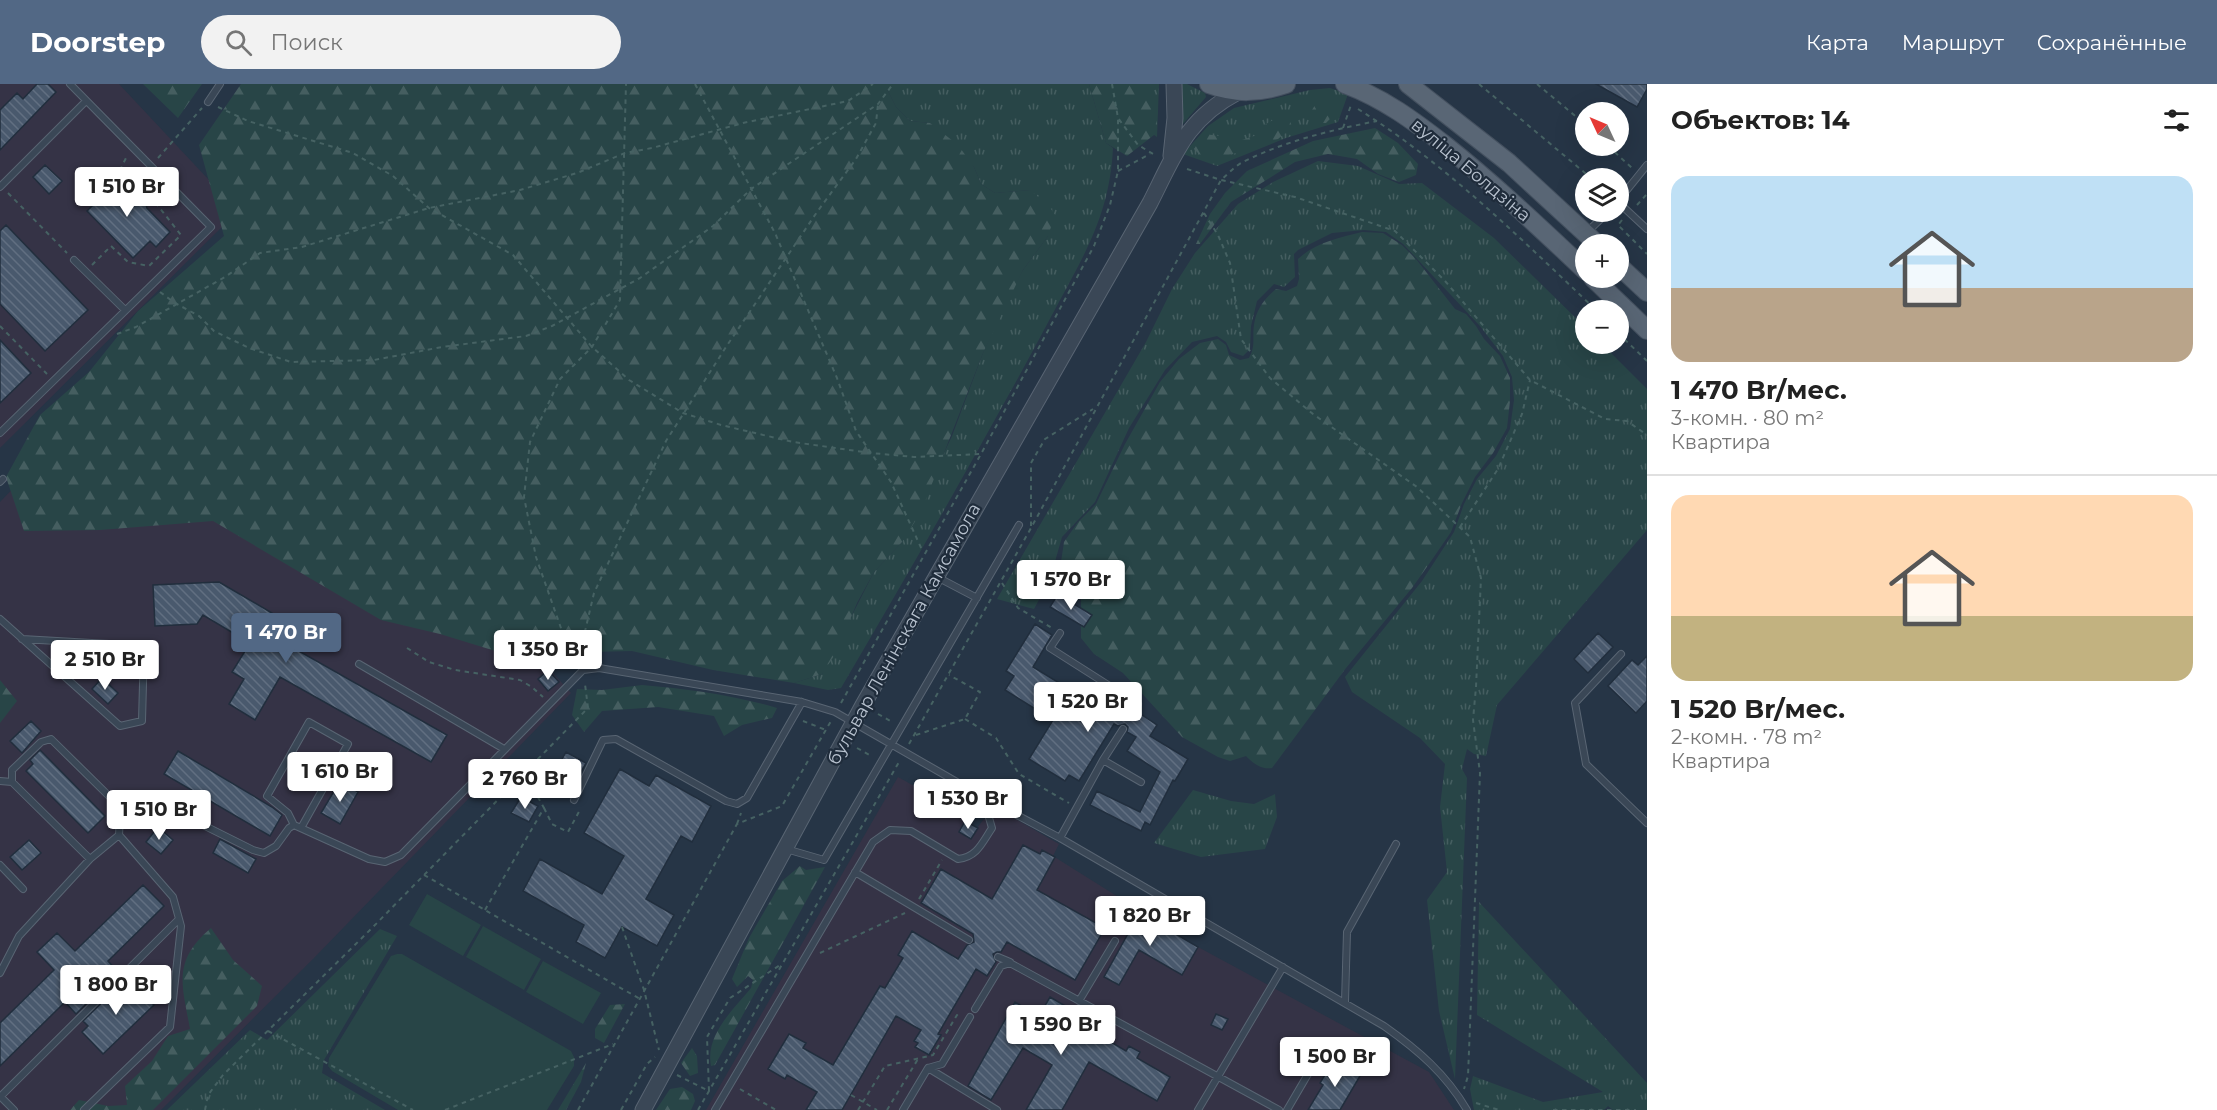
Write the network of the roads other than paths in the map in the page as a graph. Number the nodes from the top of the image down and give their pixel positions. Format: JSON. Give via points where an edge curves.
{"nodes":[{"id":1,"x":70,"y":84,"type":"edge"},
{"id":2,"x":220,"y":84,"type":"edge"},
{"id":3,"x":1174,"y":84,"type":"edge"},
{"id":4,"x":1209,"y":84,"type":"edge"},
{"id":5,"x":1286,"y":84,"type":"edge"},
{"id":6,"x":1345,"y":84,"type":"edge"},
{"id":7,"x":1408,"y":84,"type":"edge"},
{"id":8,"x":1238,"y":92,"type":"junction"},
{"id":9,"x":86,"y":101,"type":"junction"},
{"id":10,"x":208,"y":102,"type":"road end"},
{"id":11,"x":1171,"y":162,"type":"junction"},
{"id":12,"x":1647,"y":165,"type":"edge"},
{"id":13,"x":1,"y":186,"type":"edge"},
{"id":14,"x":1629,"y":188,"type":"edge"},
{"id":15,"x":1629,"y":211,"type":"edge"},
{"id":16,"x":1647,"y":229,"type":"edge"},
{"id":17,"x":1587,"y":234,"type":"edge"},
{"id":18,"x":74,"y":260,"type":"road end"},
{"id":19,"x":1575,"y":261,"type":"edge"},
{"id":20,"x":1629,"y":275,"type":"edge"},
{"id":21,"x":1603,"y":288,"type":"edge"},
{"id":22,"x":1647,"y":292,"type":"edge"},
{"id":23,"x":125,"y":310,"type":"junction"},
{"id":24,"x":1647,"y":330,"type":"edge"},
{"id":25,"x":0,"y":433,"type":"edge"},
{"id":26,"x":1019,"y":525,"type":"dead end"},
{"id":27,"x":936,"y":577,"type":"junction"},
{"id":28,"x":976,"y":598,"type":"junction"},
{"id":29,"x":0,"y":619,"type":"edge"},
{"id":30,"x":1060,"y":633,"type":"road end"},
{"id":31,"x":22,"y":639,"type":"junction"},
{"id":32,"x":1621,"y":654,"type":"dead end"},
{"id":33,"x":359,"y":664,"type":"dead end"},
{"id":34,"x":802,"y":702,"type":"junction"},
{"id":35,"x":1134,"y":711,"type":"dead end"},
{"id":36,"x":854,"y":722,"type":"junction"},
{"id":37,"x":1123,"y":729,"type":"dead end"},
{"id":38,"x":891,"y":745,"type":"junction"},
{"id":39,"x":504,"y":749,"type":"junction"},
{"id":40,"x":1103,"y":760,"type":"junction"},
{"id":41,"x":0,"y":781,"type":"edge"},
{"id":42,"x":12,"y":782,"type":"junction"},
{"id":43,"x":1141,"y":782,"type":"dead end"},
{"id":44,"x":983,"y":797,"type":"junction"},
{"id":45,"x":574,"y":800,"type":"road end"},
{"id":46,"x":155,"y":822,"type":"dead end"},
{"id":47,"x":1647,"y":823,"type":"edge"},
{"id":48,"x":298,"y":827,"type":"junction"},
{"id":49,"x":119,"y":835,"type":"junction"},
{"id":50,"x":1059,"y":838,"type":"junction"},
{"id":51,"x":1396,"y":844,"type":"dead end"},
{"id":52,"x":785,"y":848,"type":"junction"},
{"id":53,"x":90,"y":859,"type":"junction"},
{"id":54,"x":0,"y":866,"type":"edge"},
{"id":55,"x":855,"y":872,"type":"junction"},
{"id":56,"x":23,"y":889,"type":"dead end"},
{"id":57,"x":179,"y":919,"type":"junction"},
{"id":58,"x":969,"y":940,"type":"dead end"},
{"id":59,"x":1115,"y":941,"type":"dead end"},
{"id":60,"x":998,"y":957,"type":"dead end"},
{"id":61,"x":1010,"y":963,"type":"junction"},
{"id":62,"x":1283,"y":967,"type":"junction"},
{"id":63,"x":0,"y":972,"type":"edge"},
{"id":64,"x":1079,"y":1001,"type":"junction"},
{"id":65,"x":1345,"y":1002,"type":"junction"},
{"id":66,"x":975,"y":1009,"type":"dead end"},
{"id":67,"x":969,"y":1019,"type":"road end"},
{"id":68,"x":1318,"y":1057,"type":"dead end"},
{"id":69,"x":928,"y":1068,"type":"junction"},
{"id":70,"x":1217,"y":1077,"type":"junction"},
{"id":71,"x":0,"y":1096,"type":"edge"},
{"id":72,"x":14,"y":1110,"type":"edge"},
{"id":73,"x":84,"y":1110,"type":"edge"},
{"id":74,"x":643,"y":1110,"type":"edge"},
{"id":75,"x":716,"y":1110,"type":"edge"},
{"id":76,"x":903,"y":1110,"type":"edge"},
{"id":77,"x":997,"y":1110,"type":"edge"},
{"id":78,"x":1198,"y":1110,"type":"edge"},
{"id":79,"x":1279,"y":1110,"type":"edge"},
{"id":80,"x":1287,"y":1110,"type":"edge"},
{"id":81,"x":1467,"y":1110,"type":"edge"}],
"edges":[{"from":1,"to":9,"type":"lane"},
{"from":2,"to":10,"type":"lane"},
{"from":3,"to":11,"type":"street","name":"бульвар Ленінскага Камсамола"},
{"from":4,"to":8,"type":"main road"},
{"from":5,"to":8,"type":"main road","via":[[1266,91]]},
{"from":6,"to":19,"type":"main road","name":"вуліца Болдзіна","via":[[1387,103],[1431,134],[1497,188]]},
{"from":7,"to":17,"type":"main road","name":"вуліца Болдзіна","via":[[1509,163]]},
{"from":8,"to":11,"type":"street","name":"бульвар Ленінскага Камсамола","via":[[1200,118],[1185,134]]},
{"from":9,"to":13,"type":"lane"},
{"from":9,"to":23,"type":"lane","via":[[211,226]]},
{"from":11,"to":27,"type":"street","name":"бульвар Ленінскага Камсамола"},
{"from":12,"to":14,"type":"lane"},
{"from":15,"to":16,"type":"lane"},
{"from":18,"to":23,"type":"lane"},
{"from":20,"to":22,"type":"main road"},
{"from":21,"to":24,"type":"main road"},
{"from":23,"to":25,"type":"lane"},
{"from":26,"to":28,"type":"lane"},
{"from":27,"to":28,"type":"lane"},
{"from":27,"to":36,"type":"street","name":"бульвар Ленінскага Камсамола"},
{"from":28,"to":38,"type":"lane"},
{"from":29,"to":31,"type":"lane"},
{"from":30,"to":35,"type":"lane","via":[[1050,648],[1138,704]]},
{"from":31,"to":31,"type":"lane","via":[[144,646],[142,721],[120,726]]},
{"from":32,"to":47,"type":"lane","via":[[1575,703],[1586,764]]},
{"from":33,"to":39,"type":"lane"},
{"from":34,"to":36,"type":"lane"},
{"from":34,"to":39,"type":"lane","via":[[599,668],[583,670]]},
{"from":34,"to":45,"type":"lane","via":[[747,798],[737,804],[616,739],[603,740]]},
{"from":36,"to":38,"type":"lane"},
{"from":36,"to":52,"type":"street","name":"бульвар Ленінскага Камсамола"},
{"from":37,"to":40,"type":"lane"},
{"from":38,"to":44,"type":"lane"},
{"from":38,"to":52,"type":"lane","via":[[824,860]]},
{"from":39,"to":48,"type":"lane","via":[[401,855],[385,862],[369,859]]},
{"from":40,"to":43,"type":"lane"},
{"from":40,"to":50,"type":"lane"},
{"from":41,"to":42,"type":"lane"},
{"from":42,"to":49,"type":"lane","via":[[12,770],[41,742],[51,739],[115,802],[120,817]]},
{"from":42,"to":53,"type":"lane"},
{"from":44,"to":50,"type":"lane"},
{"from":44,"to":55,"type":"lane","via":[[992,828],[976,853],[958,859],[911,831],[890,830],[873,842]]},
{"from":46,"to":48,"type":"lane","via":[[173,810],[264,853],[276,846],[289,828]]},
{"from":48,"to":48,"type":"lane","via":[[348,744],[309,722],[267,796]]},
{"from":49,"to":53,"type":"lane"},
{"from":49,"to":57,"type":"lane","via":[[173,897]]},
{"from":50,"to":62,"type":"lane"},
{"from":51,"to":65,"type":"lane","via":[[1347,932]]},
{"from":52,"to":74,"type":"street","name":"бульвар Ленінскага Камсамола"},
{"from":53,"to":63,"type":"lane","via":[[19,936]]},
{"from":54,"to":56,"type":"lane"},
{"from":55,"to":58,"type":"lane"},
{"from":55,"to":75,"type":"lane"},
{"from":57,"to":71,"type":"lane"},
{"from":57,"to":73,"type":"lane","via":[[170,1027]]},
{"from":59,"to":64,"type":"lane"},
{"from":60,"to":61,"type":"lane"},
{"from":61,"to":64,"type":"lane"},
{"from":61,"to":66,"type":"lane","via":[[1001,966]]},
{"from":62,"to":65,"type":"lane"},
{"from":62,"to":70,"type":"lane"},
{"from":64,"to":70,"type":"lane"},
{"from":65,"to":81,"type":"lane","via":[[1411,1045],[1438,1070]]},
{"from":67,"to":69,"type":"lane","via":[[942,1064]]},
{"from":68,"to":80,"type":"lane"},
{"from":69,"to":76,"type":"lane"},
{"from":69,"to":77,"type":"lane"},
{"from":70,"to":78,"type":"lane"},
{"from":70,"to":79,"type":"lane"},
{"from":71,"to":72,"type":"lane"}]}
